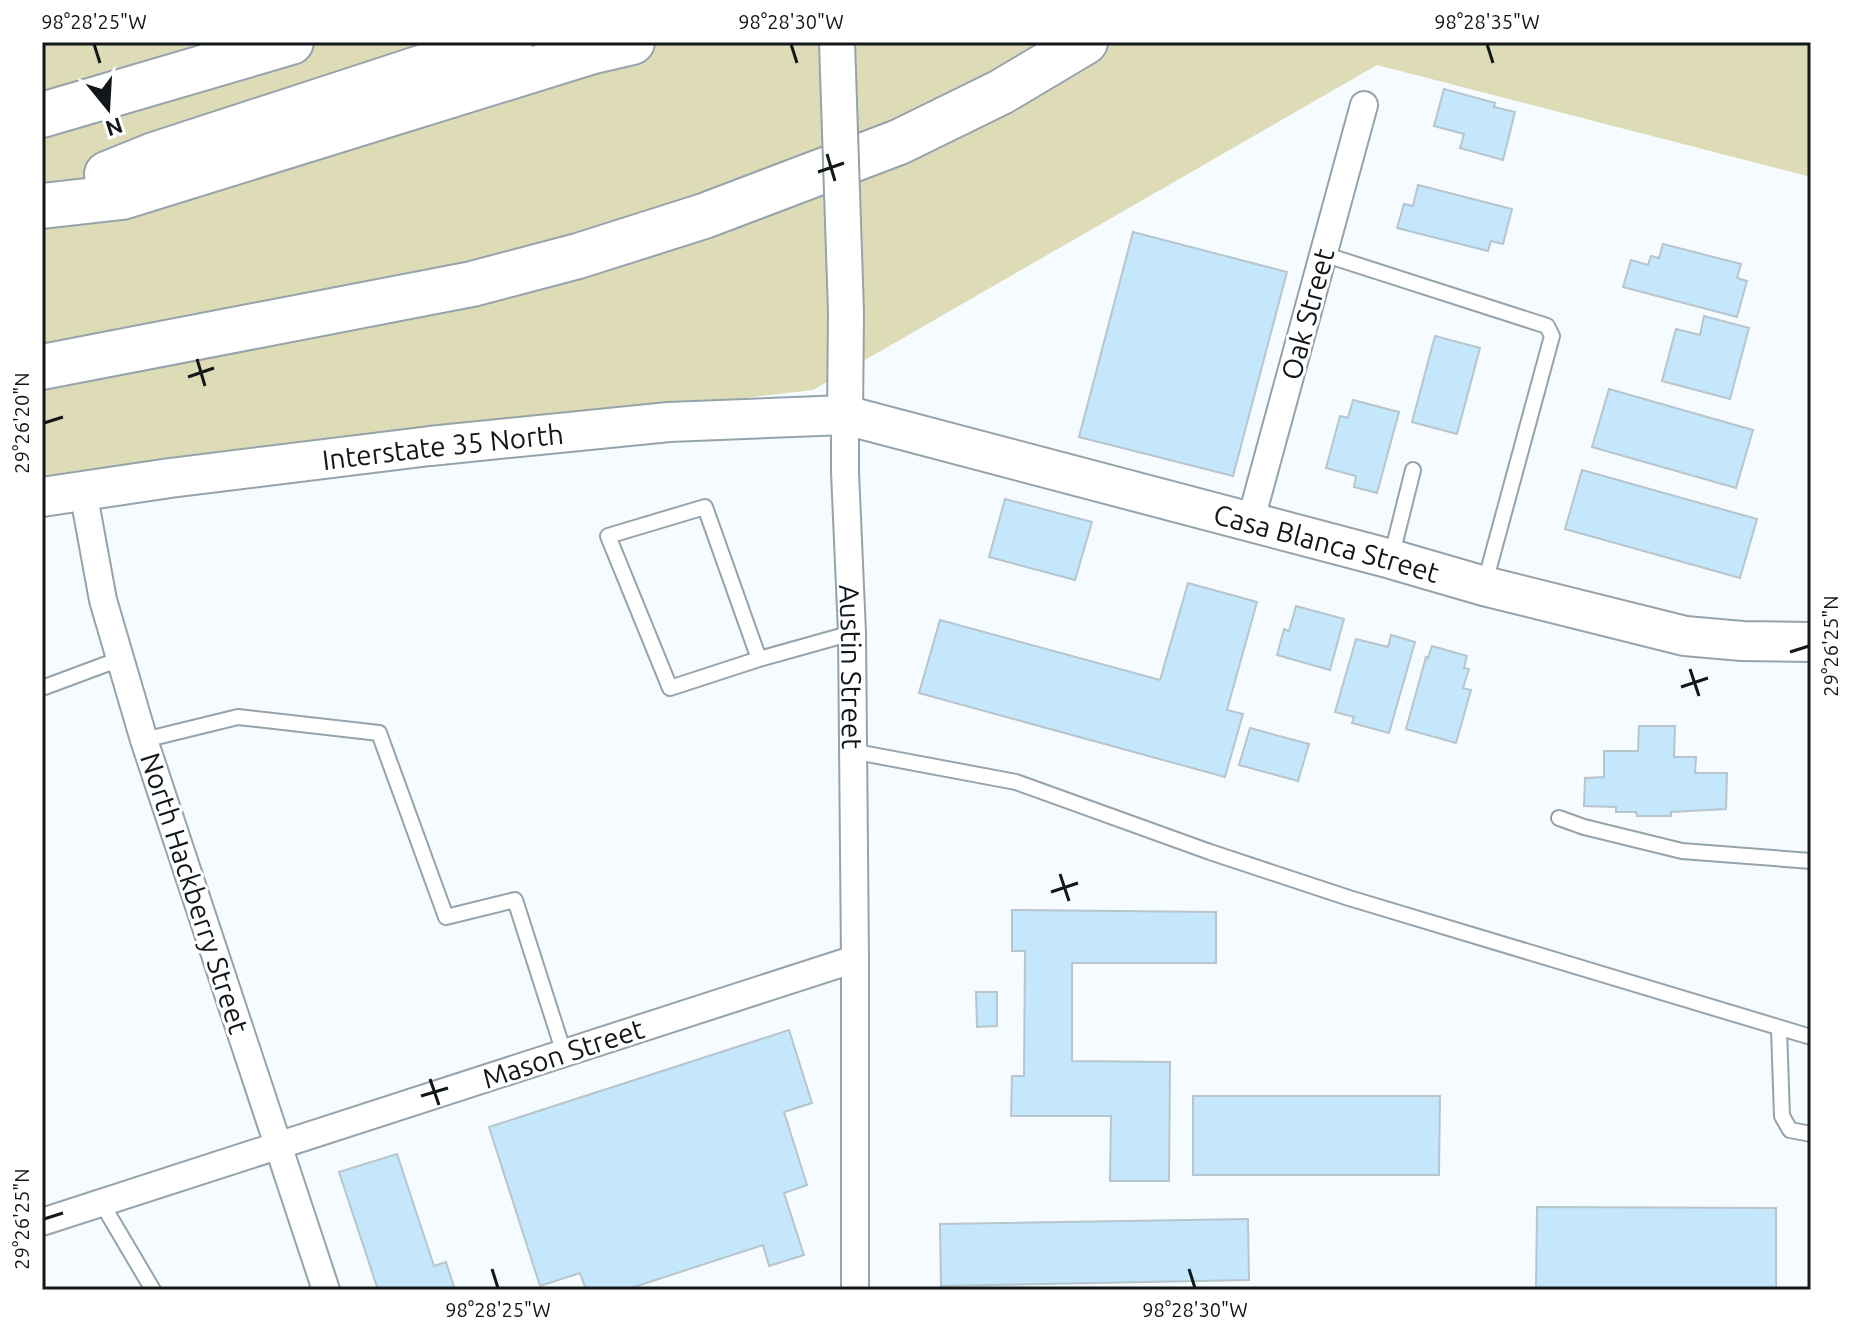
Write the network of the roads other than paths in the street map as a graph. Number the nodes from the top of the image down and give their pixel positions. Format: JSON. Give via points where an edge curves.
{"nodes":[{"id":1,"x":291,"y":42,"type":"edge"},
{"id":2,"x":510,"y":42,"type":"edge"},
{"id":3,"x":837,"y":42,"type":"edge"},
{"id":4,"x":1085,"y":42,"type":"edge"},
{"id":5,"x":612,"y":47,"type":"edge"},
{"id":6,"x":1364,"y":105,"type":"dead end"},
{"id":7,"x":42,"y":115,"type":"edge"},
{"id":8,"x":42,"y":203,"type":"edge"},
{"id":9,"x":1323,"y":254,"type":"junction"},
{"id":10,"x":42,"y":367,"type":"edge"},
{"id":11,"x":845,"y":415,"type":"junction"},
{"id":12,"x":1413,"y":470,"type":"dead end"},
{"id":13,"x":83,"y":491,"type":"junction"},
{"id":14,"x":42,"y":497,"type":"edge"},
{"id":15,"x":1250,"y":523,"type":"junction"},
{"id":16,"x":1391,"y":559,"type":"junction"},
{"id":17,"x":1484,"y":586,"type":"junction"},
{"id":18,"x":852,"y":633,"type":"junction"},
{"id":19,"x":1811,"y":642,"type":"edge"},
{"id":20,"x":120,"y":659,"type":"junction"},
{"id":21,"x":759,"y":659,"type":"junction"},
{"id":22,"x":42,"y":688,"type":"edge"},
{"id":23,"x":144,"y":740,"type":"junction"},
{"id":24,"x":851,"y":751,"type":"junction"},
{"id":25,"x":1559,"y":818,"type":"dead end"},
{"id":26,"x":1811,"y":861,"type":"edge"},
{"id":27,"x":855,"y":959,"type":"junction"},
{"id":28,"x":1779,"y":1029,"type":"junction"},
{"id":29,"x":1811,"y":1037,"type":"edge"},
{"id":30,"x":564,"y":1053,"type":"junction"},
{"id":31,"x":1811,"y":1134,"type":"edge"},
{"id":32,"x":279,"y":1144,"type":"junction"},
{"id":33,"x":101,"y":1202,"type":"junction"},
{"id":34,"x":42,"y":1222,"type":"edge"},
{"id":35,"x":153,"y":1290,"type":"edge"},
{"id":36,"x":326,"y":1290,"type":"edge"},
{"id":37,"x":855,"y":1290,"type":"edge"}],
"edges":[{"from":1,"to":7,"type":"highway"},
{"from":2,"to":8,"type":"highway","via":[[154,155]]},
{"from":3,"to":11,"type":"street","name":"Austin Street","bridge":true},
{"from":4,"to":10,"type":"highway","via":[[1001,92],[899,142],[704,216],[578,256],[472,284]]},
{"from":5,"to":8,"type":"highway","via":[[122,197]]},
{"from":6,"to":9,"type":"street","name":"Oak Street"},
{"from":9,"to":15,"type":"street","name":"Oak Street"},
{"from":9,"to":17,"type":"lane","via":[[1547,326],[1552,336]]},
{"from":11,"to":13,"type":"main road","name":"Interstate 35 North","via":[[669,422]]},
{"from":11,"to":15,"type":"main road","name":"Casa Blanca Street"},
{"from":11,"to":18,"type":"street","name":"Austin Street"},
{"from":12,"to":16,"type":"lane"},
{"from":13,"to":14,"type":"main road","name":"Interstate 35 North"},
{"from":13,"to":20,"type":"street","name":"North Hackberry Street"},
{"from":15,"to":16,"type":"main road","name":"Casa Blanca Street"},
{"from":16,"to":17,"type":"main road","name":"Casa Blanca Street"},
{"from":17,"to":19,"type":"main road","name":"Casa Blanca Street","via":[[1685,636]]},
{"from":18,"to":21,"type":"lane"},
{"from":18,"to":24,"type":"street","name":"Austin Street"},
{"from":20,"to":22,"type":"lane"},
{"from":20,"to":23,"type":"street","name":"North Hackberry Street"},
{"from":21,"to":21,"type":"lane","via":[[705,507],[608,536],[670,688]]},
{"from":23,"to":30,"type":"lane","via":[[238,717],[379,733],[446,917],[515,900]]},
{"from":23,"to":32,"type":"street","name":"North Hackberry Street"},
{"from":24,"to":27,"type":"street","name":"Austin Street"},
{"from":24,"to":28,"type":"lane","via":[[1016,782],[1349,898]]},
{"from":25,"to":26,"type":"lane","via":[[1682,851]]},
{"from":27,"to":30,"type":"street","name":"Mason Street"},
{"from":27,"to":37,"type":"street","name":"Austin Street"},
{"from":28,"to":29,"type":"lane"},
{"from":28,"to":31,"type":"lane","via":[[1782,1116],[1790,1130]]},
{"from":30,"to":32,"type":"street","name":"Mason Street"},
{"from":32,"to":33,"type":"street","name":"Mason Street"},
{"from":32,"to":36,"type":"street","name":"North Hackberry Street"},
{"from":33,"to":34,"type":"street","name":"Mason Street"},
{"from":33,"to":35,"type":"lane"}]}
